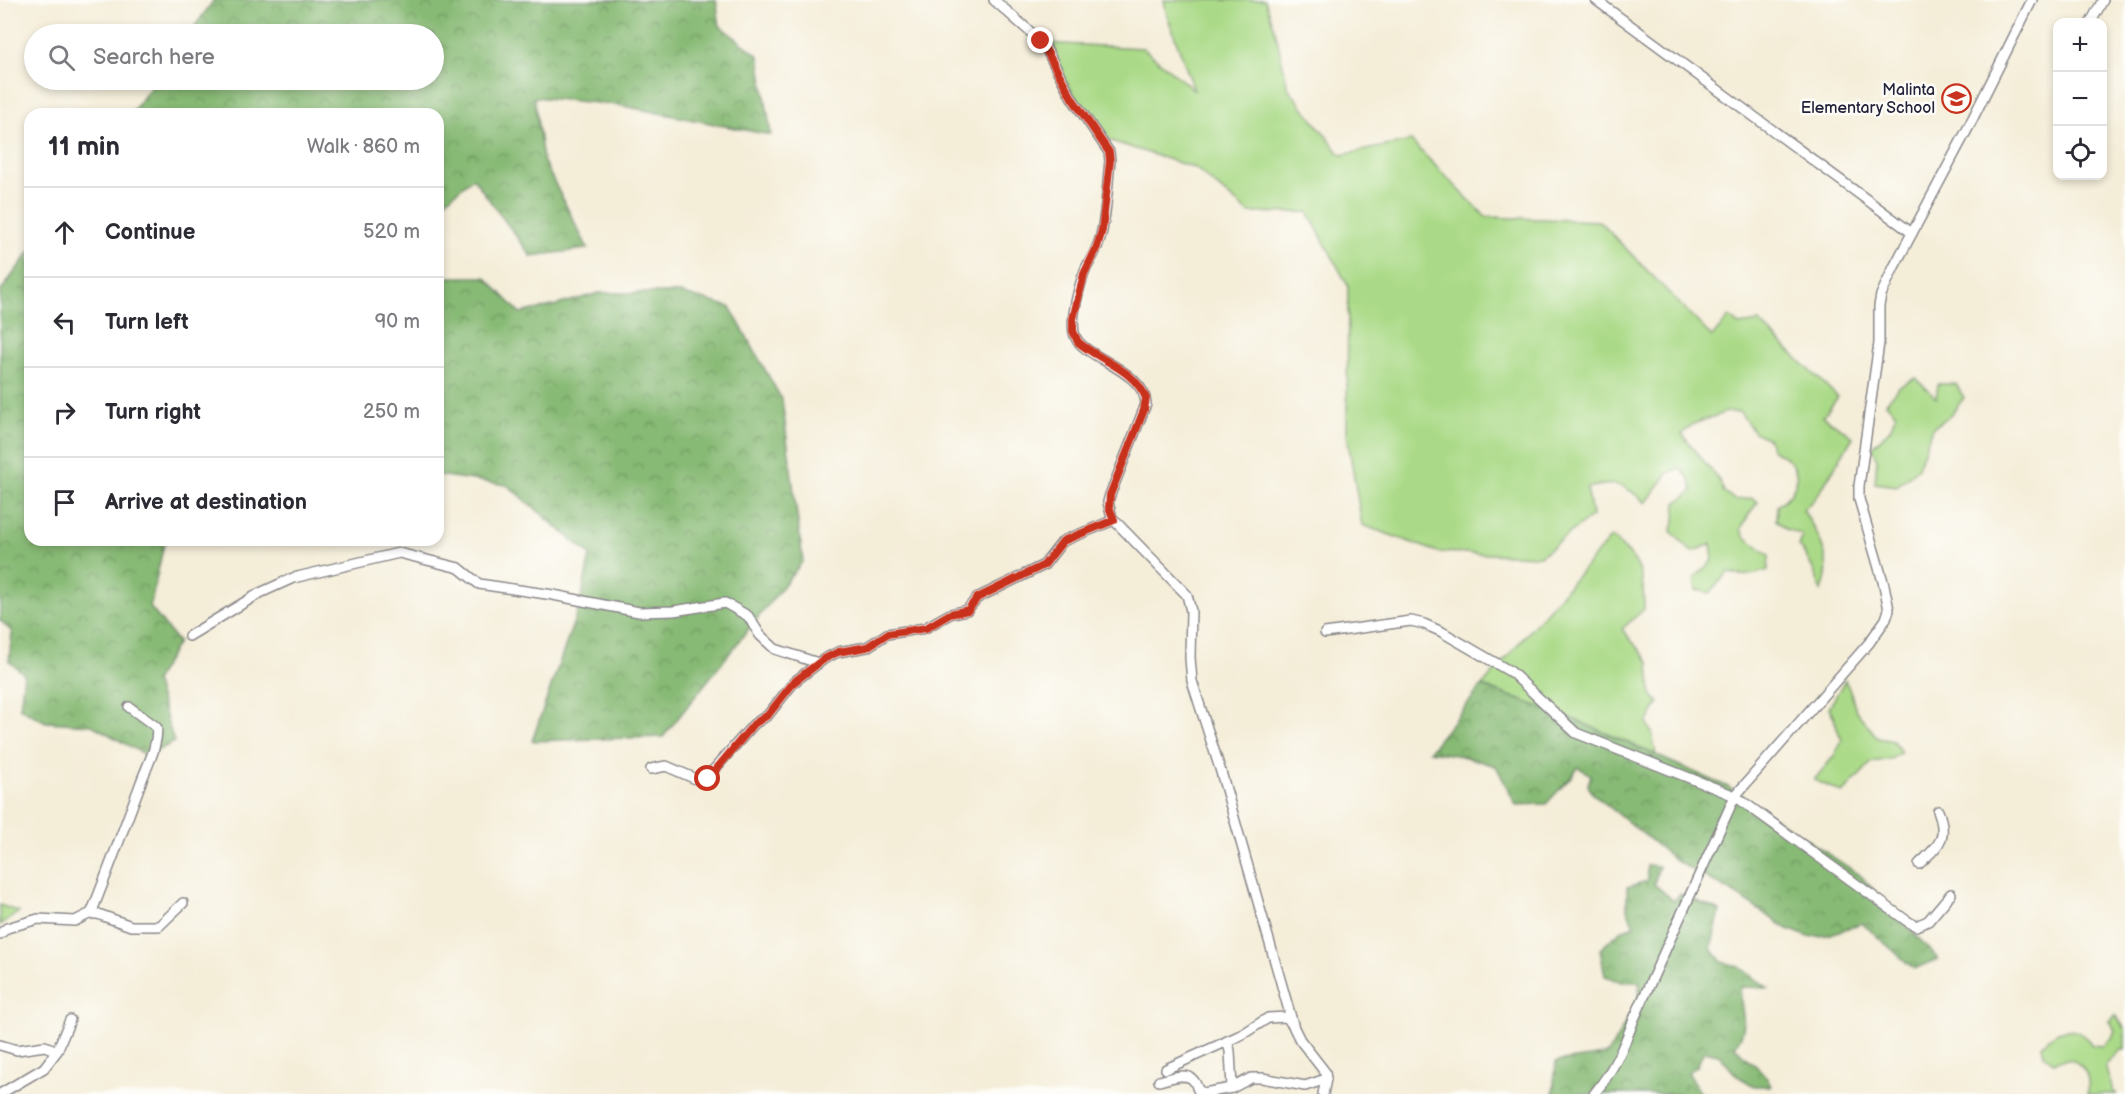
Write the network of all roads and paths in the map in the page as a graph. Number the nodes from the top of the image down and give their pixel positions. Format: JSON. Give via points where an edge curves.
{"nodes":[{"id":1,"x":994,"y":0,"type":"edge"},
{"id":2,"x":1596,"y":0,"type":"edge"},
{"id":3,"x":2032,"y":0,"type":"edge"},
{"id":4,"x":2103,"y":0,"type":"edge"},
{"id":5,"x":2093,"y":18,"type":"edge"},
{"id":6,"x":1912,"y":233,"type":"junction"},
{"id":7,"x":1114,"y":520,"type":"junction"},
{"id":8,"x":1325,"y":633,"type":"dead end"},
{"id":9,"x":189,"y":636,"type":"dead end"},
{"id":10,"x":818,"y":663,"type":"junction"},
{"id":11,"x":129,"y":707,"type":"dead end"},
{"id":12,"x":651,"y":769,"type":"dead end"},
{"id":13,"x":1735,"y":796,"type":"junction"},
{"id":14,"x":1938,"y":812,"type":"dead end"},
{"id":15,"x":1919,"y":864,"type":"dead end"},
{"id":16,"x":1951,"y":894,"type":"dead end"},
{"id":17,"x":183,"y":903,"type":"dead end"},
{"id":18,"x":91,"y":914,"type":"junction"},
{"id":19,"x":0,"y":934,"type":"edge"},
{"id":20,"x":70,"y":1020,"type":"dead end"},
{"id":21,"x":1294,"y":1028,"type":"junction"},
{"id":22,"x":1227,"y":1041,"type":"junction"},
{"id":23,"x":0,"y":1045,"type":"edge"},
{"id":24,"x":57,"y":1051,"type":"junction"},
{"id":25,"x":1166,"y":1069,"type":"dead end"},
{"id":26,"x":1326,"y":1079,"type":"junction"},
{"id":27,"x":1159,"y":1081,"type":"dead end"},
{"id":28,"x":1232,"y":1088,"type":"junction"},
{"id":29,"x":0,"y":1094,"type":"edge"},
{"id":30,"x":1323,"y":1094,"type":"edge"},
{"id":31,"x":1594,"y":1094,"type":"edge"}],
"edges":[{"from":1,"to":7,"type":"street","via":[[1043,44],[1072,98],[1109,152],[1102,230],[1084,274],[1073,326],[1078,342],[1121,369],[1146,398],[1110,495]]},
{"from":2,"to":6,"type":"street"},
{"from":3,"to":6,"type":"street"},
{"from":4,"to":5,"type":"street"},
{"from":6,"to":13,"type":"street","via":[[1881,295],[1859,486],[1861,512],[1889,602],[1886,619]]},
{"from":7,"to":10,"type":"street","via":[[1063,541],[1044,565],[977,598],[968,610],[950,614],[926,628],[887,634],[867,647],[838,652]]},
{"from":7,"to":21,"type":"street","via":[[1187,595],[1191,610],[1192,681]]},
{"from":8,"to":13,"type":"street","via":[[1411,621],[1424,624],[1511,672],[1576,734]]},
{"from":9,"to":10,"type":"street","via":[[293,578],[399,553],[459,568],[478,585],[639,612],[725,603],[748,616],[775,649]]},
{"from":10,"to":12,"type":"street","via":[[794,682],[704,782],[666,766]]},
{"from":11,"to":18,"type":"street","via":[[157,728],[156,743]]},
{"from":13,"to":16,"type":"street","via":[[1916,926],[1928,921]]},
{"from":13,"to":31,"type":"street","via":[[1621,1054]]},
{"from":14,"to":15,"type":"street","via":[[1943,833],[1940,845]]},
{"from":17,"to":18,"type":"street","via":[[159,926],[131,926]]},
{"from":18,"to":19,"type":"street","via":[[75,921],[38,919],[7,928]]},
{"from":20,"to":24,"type":"street"},
{"from":21,"to":22,"type":"street","via":[[1287,1017],[1268,1018]]},
{"from":21,"to":26,"type":"street"},
{"from":22,"to":25,"type":"street"},
{"from":22,"to":28,"type":"street"},
{"from":23,"to":24,"type":"street","via":[[17,1050],[45,1046]]},
{"from":24,"to":29,"type":"street","via":[[44,1068]]},
{"from":26,"to":28,"type":"street","via":[[1305,1086],[1251,1078]]},
{"from":26,"to":30,"type":"street"},
{"from":27,"to":28,"type":"street","via":[[1188,1077],[1204,1093]]}]}
